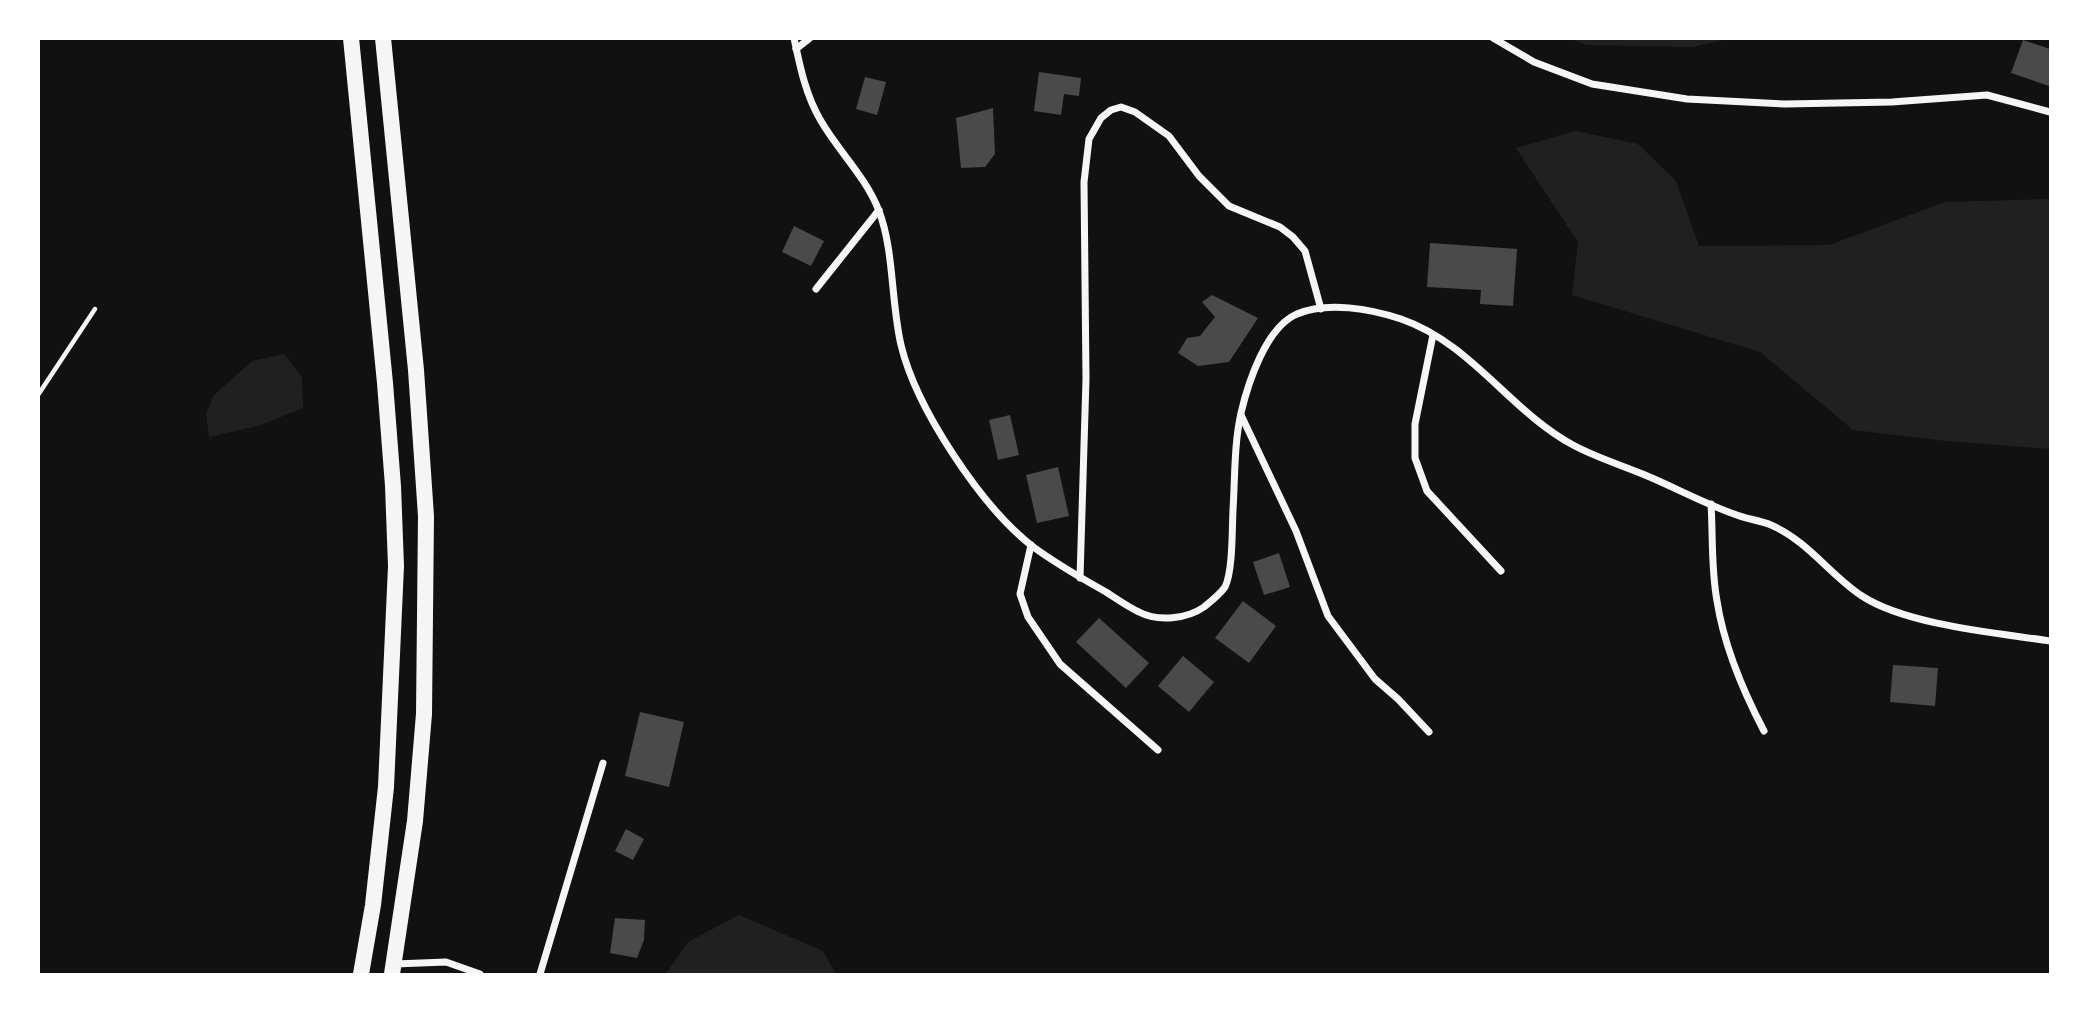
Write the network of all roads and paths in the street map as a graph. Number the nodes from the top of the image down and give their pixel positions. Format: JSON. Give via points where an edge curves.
{"nodes":[{"id":1,"x":351,"y":38,"type":"edge"},
{"id":2,"x":383,"y":38,"type":"edge"},
{"id":3,"x":794,"y":38,"type":"edge"},
{"id":4,"x":810,"y":38,"type":"edge"},
{"id":5,"x":1493,"y":38,"type":"edge"},
{"id":6,"x":796,"y":49,"type":"junction"},
{"id":7,"x":2050,"y":112,"type":"edge"},
{"id":8,"x":879,"y":210,"type":"junction"},
{"id":9,"x":817,"y":289,"type":"dead end"},
{"id":10,"x":95,"y":309,"type":"dead end"},
{"id":11,"x":1321,"y":309,"type":"junction"},
{"id":12,"x":1433,"y":335,"type":"junction"},
{"id":13,"x":38,"y":396,"type":"edge"},
{"id":14,"x":1241,"y":415,"type":"junction"},
{"id":15,"x":1712,"y":504,"type":"junction"},
{"id":16,"x":1031,"y":545,"type":"junction"},
{"id":17,"x":1501,"y":571,"type":"dead end"},
{"id":18,"x":1080,"y":578,"type":"junction"},
{"id":19,"x":2050,"y":641,"type":"edge"},
{"id":20,"x":1429,"y":732,"type":"dead end"},
{"id":21,"x":1765,"y":732,"type":"dead end"},
{"id":22,"x":1158,"y":750,"type":"dead end"},
{"id":23,"x":603,"y":763,"type":"dead end"},
{"id":24,"x":393,"y":969,"type":"edge"},
{"id":25,"x":360,"y":975,"type":"edge"},
{"id":26,"x":480,"y":975,"type":"edge"},
{"id":27,"x":540,"y":975,"type":"edge"}],
"edges":[{"from":1,"to":25,"type":"highway","via":[[385,383],[396,566],[386,787]]},
{"from":2,"to":24,"type":"highway","via":[[426,516],[424,714],[415,821]]},
{"from":3,"to":6,"type":"street"},
{"from":4,"to":6,"type":"street"},
{"from":5,"to":7,"type":"street","via":[[1534,62],[1592,84],[1687,99],[1785,104],[1987,95]]},
{"from":6,"to":8,"type":"street","via":[[819,118]]},
{"from":8,"to":9,"type":"street"},
{"from":8,"to":16,"type":"street","via":[[900,342],[918,394],[973,483]]},
{"from":10,"to":13,"type":"lane"},
{"from":11,"to":12,"type":"street","via":[[1350,307],[1404,320]]},
{"from":11,"to":14,"type":"street","via":[[1294,315],[1275,331],[1257,363]]},
{"from":11,"to":18,"type":"street","via":[[1305,251],[1293,237],[1229,206],[1169,136],[1135,112],[1121,107],[1101,118],[1089,139],[1084,183],[1086,379]]},
{"from":12,"to":15,"type":"street","via":[[1449,343],[1530,415],[1572,444]]},
{"from":12,"to":17,"type":"street","via":[[1415,424],[1415,458],[1427,491]]},
{"from":14,"to":18,"type":"street","via":[[1225,587],[1203,608],[1181,618],[1145,616]]},
{"from":14,"to":20,"type":"street","via":[[1296,531],[1328,616],[1375,679]]},
{"from":15,"to":19,"type":"street","via":[[1772,525],[1804,544],[1844,583],[1886,608],[1930,621]]},
{"from":15,"to":21,"type":"street","via":[[1716,598],[1723,629],[1746,697]]},
{"from":16,"to":18,"type":"street"},
{"from":16,"to":22,"type":"street","via":[[1020,594],[1028,617],[1060,664]]},
{"from":23,"to":27,"type":"street"},
{"from":24,"to":26,"type":"street","via":[[446,962]]}]}
